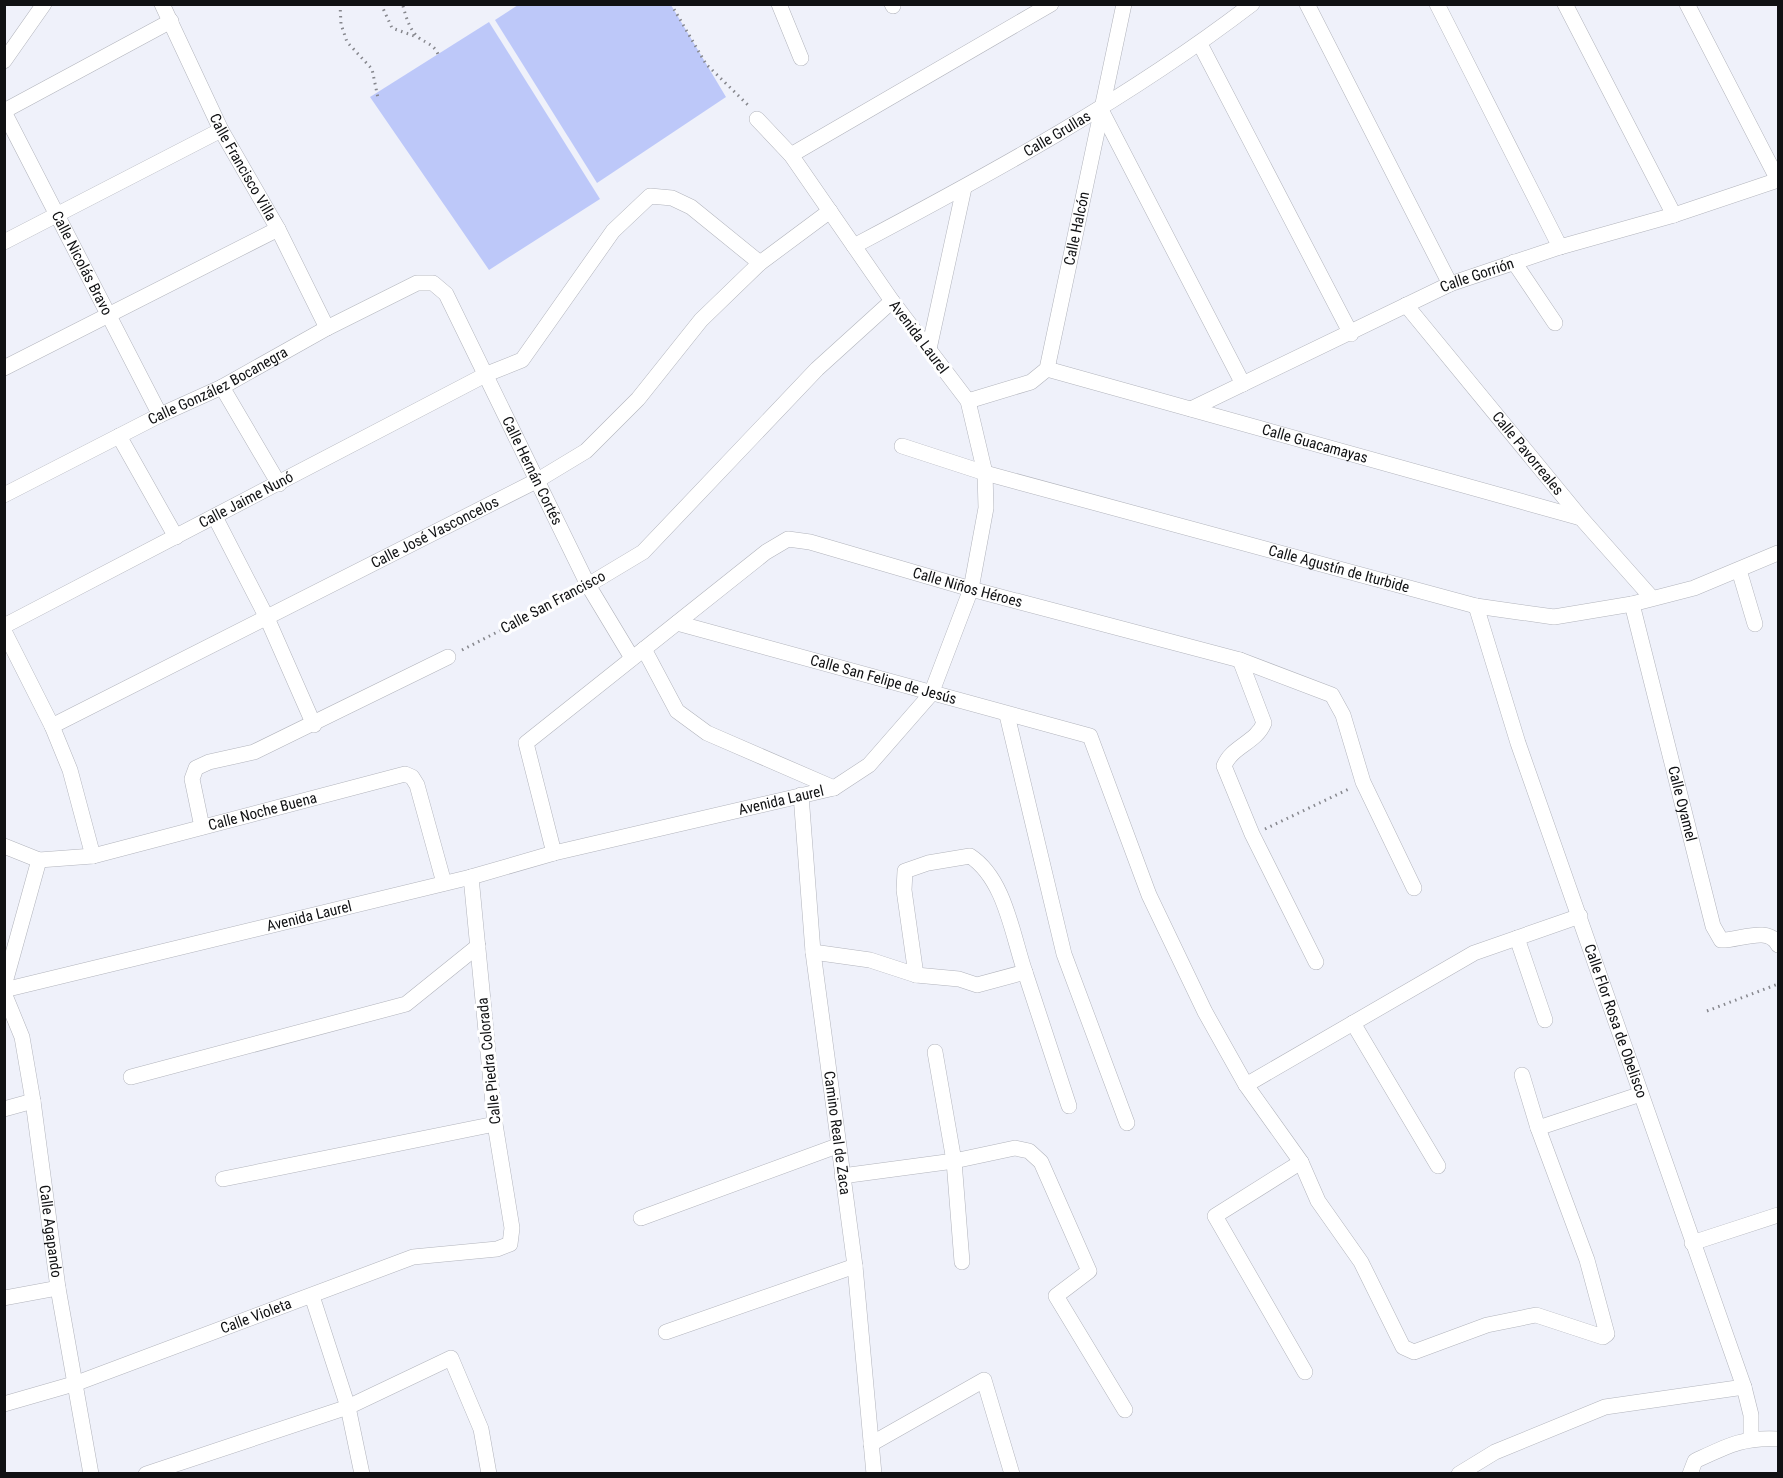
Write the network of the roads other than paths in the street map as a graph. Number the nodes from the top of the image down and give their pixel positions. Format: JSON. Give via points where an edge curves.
{"nodes":[{"id":1,"x":44,"y":4,"type":"edge"},
{"id":2,"x":162,"y":4,"type":"edge"},
{"id":3,"x":778,"y":4,"type":"edge"},
{"id":4,"x":1052,"y":4,"type":"edge"},
{"id":5,"x":1124,"y":4,"type":"edge"},
{"id":6,"x":1252,"y":4,"type":"edge"},
{"id":7,"x":1307,"y":4,"type":"edge"},
{"id":8,"x":1437,"y":4,"type":"edge"},
{"id":9,"x":1565,"y":4,"type":"edge"},
{"id":10,"x":1687,"y":4,"type":"edge"},
{"id":11,"x":171,"y":21,"type":"junction"},
{"id":12,"x":1200,"y":44,"type":"junction"},
{"id":13,"x":801,"y":57,"type":"dead end"},
{"id":14,"x":4,"y":61,"type":"edge"},
{"id":15,"x":1101,"y":110,"type":"junction"},
{"id":16,"x":4,"y":111,"type":"edge"},
{"id":17,"x":757,"y":119,"type":"road end"},
{"id":18,"x":221,"y":130,"type":"junction"},
{"id":19,"x":791,"y":155,"type":"junction"},
{"id":20,"x":1778,"y":180,"type":"edge"},
{"id":21,"x":964,"y":188,"type":"junction"},
{"id":22,"x":830,"y":211,"type":"junction"},
{"id":23,"x":1674,"y":215,"type":"junction"},
{"id":24,"x":58,"y":216,"type":"junction"},
{"id":25,"x":278,"y":230,"type":"junction"},
{"id":26,"x":4,"y":242,"type":"edge"},
{"id":27,"x":854,"y":246,"type":"junction"},
{"id":28,"x":1560,"y":247,"type":"junction"},
{"id":29,"x":1514,"y":262,"type":"junction"},
{"id":30,"x":760,"y":263,"type":"junction"},
{"id":31,"x":433,"y":283,"type":"joint"},
{"id":32,"x":1450,"y":284,"type":"junction"},
{"id":33,"x":892,"y":301,"type":"junction"},
{"id":34,"x":1406,"y":305,"type":"junction"},
{"id":35,"x":110,"y":314,"type":"junction"},
{"id":36,"x":1555,"y":323,"type":"dead end"},
{"id":37,"x":327,"y":328,"type":"junction"},
{"id":38,"x":1351,"y":334,"type":"junction"},
{"id":39,"x":929,"y":349,"type":"junction"},
{"id":40,"x":4,"y":368,"type":"edge"},
{"id":41,"x":1047,"y":369,"type":"junction"},
{"id":42,"x":487,"y":374,"type":"junction"},
{"id":43,"x":1244,"y":384,"type":"junction"},
{"id":44,"x":222,"y":387,"type":"junction"},
{"id":45,"x":968,"y":401,"type":"junction"},
{"id":46,"x":1191,"y":409,"type":"junction"},
{"id":47,"x":160,"y":415,"type":"junction"},
{"id":48,"x":119,"y":436,"type":"junction"},
{"id":49,"x":902,"y":446,"type":"dead end"},
{"id":50,"x":985,"y":473,"type":"junction"},
{"id":51,"x":538,"y":480,"type":"junction"},
{"id":52,"x":279,"y":484,"type":"junction"},
{"id":53,"x":4,"y":495,"type":"edge"},
{"id":54,"x":215,"y":517,"type":"junction"},
{"id":55,"x":1581,"y":518,"type":"junction"},
{"id":56,"x":176,"y":537,"type":"junction"},
{"id":57,"x":1779,"y":553,"type":"edge"},
{"id":58,"x":1739,"y":570,"type":"junction"},
{"id":59,"x":588,"y":585,"type":"junction"},
{"id":60,"x":971,"y":589,"type":"junction"},
{"id":61,"x":1652,"y":598,"type":"junction"},
{"id":62,"x":1632,"y":604,"type":"junction"},
{"id":63,"x":1476,"y":606,"type":"junction"},
{"id":64,"x":267,"y":618,"type":"junction"},
{"id":65,"x":677,"y":623,"type":"junction"},
{"id":66,"x":1755,"y":624,"type":"dead end"},
{"id":67,"x":4,"y":626,"type":"edge"},
{"id":68,"x":4,"y":631,"type":"edge"},
{"id":69,"x":638,"y":654,"type":"junction"},
{"id":70,"x":448,"y":657,"type":"road end"},
{"id":71,"x":1240,"y":660,"type":"junction"},
{"id":72,"x":931,"y":694,"type":"junction"},
{"id":73,"x":1007,"y":716,"type":"junction"},
{"id":74,"x":314,"y":725,"type":"junction"},
{"id":75,"x":52,"y":726,"type":"junction"},
{"id":76,"x":834,"y":788,"type":"junction"},
{"id":77,"x":801,"y":795,"type":"junction"},
{"id":78,"x":202,"y":827,"type":"junction"},
{"id":79,"x":4,"y":846,"type":"edge"},
{"id":80,"x":554,"y":853,"type":"junction"},
{"id":81,"x":93,"y":856,"type":"junction"},
{"id":82,"x":39,"y":860,"type":"junction"},
{"id":83,"x":471,"y":877,"type":"junction"},
{"id":84,"x":444,"y":883,"type":"junction"},
{"id":85,"x":1414,"y":888,"type":"dead end"},
{"id":86,"x":1580,"y":916,"type":"junction"},
{"id":87,"x":1517,"y":938,"type":"junction"},
{"id":88,"x":1779,"y":945,"type":"edge"},
{"id":89,"x":478,"y":946,"type":"junction"},
{"id":90,"x":813,"y":952,"type":"junction"},
{"id":91,"x":1316,"y":962,"type":"dead end"},
{"id":92,"x":1025,"y":972,"type":"junction"},
{"id":93,"x":916,"y":975,"type":"junction"},
{"id":94,"x":4,"y":990,"type":"edge"},
{"id":95,"x":1545,"y":1020,"type":"dead end"},
{"id":96,"x":1353,"y":1023,"type":"junction"},
{"id":97,"x":935,"y":1053,"type":"dead end"},
{"id":98,"x":1522,"y":1075,"type":"dead end"},
{"id":99,"x":131,"y":1077,"type":"dead end"},
{"id":100,"x":1246,"y":1085,"type":"junction"},
{"id":101,"x":1641,"y":1094,"type":"junction"},
{"id":102,"x":33,"y":1101,"type":"junction"},
{"id":103,"x":1070,"y":1106,"type":"dead end"},
{"id":104,"x":4,"y":1109,"type":"edge"},
{"id":105,"x":1127,"y":1123,"type":"dead end"},
{"id":106,"x":495,"y":1124,"type":"junction"},
{"id":107,"x":1538,"y":1128,"type":"junction"},
{"id":108,"x":837,"y":1146,"type":"junction"},
{"id":109,"x":954,"y":1161,"type":"junction"},
{"id":110,"x":1300,"y":1162,"type":"junction"},
{"id":111,"x":1438,"y":1166,"type":"dead end"},
{"id":112,"x":842,"y":1176,"type":"junction"},
{"id":113,"x":223,"y":1179,"type":"dead end"},
{"id":114,"x":1779,"y":1215,"type":"edge"},
{"id":115,"x":641,"y":1218,"type":"dead end"},
{"id":116,"x":1692,"y":1243,"type":"junction"},
{"id":117,"x":510,"y":1244,"type":"joint"},
{"id":118,"x":962,"y":1262,"type":"dead end"},
{"id":119,"x":855,"y":1266,"type":"junction"},
{"id":120,"x":58,"y":1288,"type":"junction"},
{"id":121,"x":312,"y":1296,"type":"junction"},
{"id":122,"x":4,"y":1298,"type":"edge"},
{"id":123,"x":666,"y":1332,"type":"dead end"},
{"id":124,"x":1305,"y":1372,"type":"dead end"},
{"id":125,"x":77,"y":1383,"type":"junction"},
{"id":126,"x":1744,"y":1387,"type":"junction"},
{"id":127,"x":4,"y":1404,"type":"edge"},
{"id":128,"x":348,"y":1407,"type":"junction"},
{"id":129,"x":1125,"y":1410,"type":"dead end"},
{"id":130,"x":1751,"y":1437,"type":"junction"},
{"id":131,"x":1779,"y":1439,"type":"edge"},
{"id":132,"x":871,"y":1444,"type":"junction"},
{"id":133,"x":91,"y":1473,"type":"edge"},
{"id":134,"x":146,"y":1473,"type":"edge"},
{"id":135,"x":362,"y":1473,"type":"edge"},
{"id":136,"x":489,"y":1473,"type":"edge"},
{"id":137,"x":874,"y":1473,"type":"edge"},
{"id":138,"x":1012,"y":1473,"type":"edge"},
{"id":139,"x":1459,"y":1473,"type":"edge"},
{"id":140,"x":1690,"y":1473,"type":"edge"}],
"edges":[{"from":1,"to":14,"type":"street"},
{"from":2,"to":11,"type":"street","name":"Calle Francisco Villa"},
{"from":3,"to":13,"type":"street"},
{"from":4,"to":19,"type":"street"},
{"from":5,"to":15,"type":"street","name":"Calle Halcón"},
{"from":6,"to":12,"type":"street","name":"Calle Grullas"},
{"from":7,"to":32,"type":"street"},
{"from":8,"to":28,"type":"street"},
{"from":9,"to":23,"type":"street"},
{"from":10,"to":20,"type":"street"},
{"from":11,"to":16,"type":"street"},
{"from":11,"to":18,"type":"street","name":"Calle Francisco Villa"},
{"from":12,"to":15,"type":"street","name":"Calle Grullas"},
{"from":12,"to":38,"type":"street"},
{"from":15,"to":21,"type":"street","name":"Calle Grullas"},
{"from":15,"to":41,"type":"street","name":"Calle Halcón"},
{"from":15,"to":43,"type":"street"},
{"from":16,"to":24,"type":"street","name":"Calle Nicolás Bravo"},
{"from":17,"to":19,"type":"street","name":"Avenida Laurel"},
{"from":18,"to":24,"type":"street"},
{"from":18,"to":25,"type":"street","name":"Calle Francisco Villa"},
{"from":19,"to":22,"type":"street","name":"Avenida Laurel"},
{"from":20,"to":23,"type":"street","name":"Calle Gorrión"},
{"from":21,"to":27,"type":"street","name":"Calle Grullas"},
{"from":21,"to":39,"type":"street"},
{"from":22,"to":27,"type":"street","name":"Avenida Laurel"},
{"from":22,"to":30,"type":"street","name":"Calle José Vasconcelos"},
{"from":23,"to":28,"type":"street","name":"Calle Gorrión"},
{"from":24,"to":26,"type":"street"},
{"from":24,"to":35,"type":"street","name":"Calle Nicolás Bravo"},
{"from":25,"to":35,"type":"street"},
{"from":25,"to":37,"type":"street","name":"Calle Francisco Villa"},
{"from":27,"to":33,"type":"street","name":"Avenida Laurel"},
{"from":28,"to":29,"type":"street","name":"Calle Gorrión"},
{"from":29,"to":32,"type":"street","name":"Calle Gorrión"},
{"from":29,"to":36,"type":"street"},
{"from":30,"to":42,"type":"street","via":[[691,207],[672,198],[650,196],[613,231],[522,360]]},
{"from":30,"to":51,"type":"street","name":"Calle José Vasconcelos","via":[[701,320],[638,399],[586,451]]},
{"from":31,"to":37,"type":"street","name":"Calle González Bocanegra","via":[[417,283]]},
{"from":31,"to":42,"type":"street","name":"Calle Hernán Cortés","via":[[446,294]]},
{"from":32,"to":34,"type":"street","name":"Calle Gorrión"},
{"from":33,"to":39,"type":"street","name":"Avenida Laurel"},
{"from":33,"to":59,"type":"street","name":"Calle San Francisco","via":[[817,369],[643,552]]},
{"from":34,"to":38,"type":"street","name":"Calle Gorrión"},
{"from":34,"to":55,"type":"street","name":"Calle Pavorreales"},
{"from":35,"to":40,"type":"street"},
{"from":35,"to":47,"type":"street","name":"Calle Nicolás Bravo"},
{"from":37,"to":44,"type":"street","name":"Calle González Bocanegra"},
{"from":38,"to":43,"type":"street","name":"Calle Gorrión"},
{"from":39,"to":45,"type":"street","name":"Avenida Laurel"},
{"from":41,"to":45,"type":"street","via":[[1031,382]]},
{"from":41,"to":46,"type":"street","name":"Calle Guacamayas"},
{"from":42,"to":51,"type":"street","name":"Calle Hernán Cortés"},
{"from":42,"to":52,"type":"street","name":"Calle Jaime Nunó"},
{"from":43,"to":46,"type":"street","name":"Calle Gorrión"},
{"from":44,"to":47,"type":"street","name":"Calle González Bocanegra"},
{"from":44,"to":52,"type":"street"},
{"from":45,"to":50,"type":"street","name":"Avenida Laurel"},
{"from":46,"to":55,"type":"street","name":"Calle Guacamayas"},
{"from":47,"to":48,"type":"street","name":"Calle González Bocanegra"},
{"from":48,"to":53,"type":"street","name":"Calle González Bocanegra"},
{"from":48,"to":56,"type":"street"},
{"from":49,"to":50,"type":"street","name":"Calle Agustín de Iturbide"},
{"from":50,"to":60,"type":"street","name":"Avenida Laurel","via":[[986,508]]},
{"from":50,"to":63,"type":"street","name":"Calle Agustín de Iturbide"},
{"from":51,"to":59,"type":"street","name":"Calle Hernán Cortés"},
{"from":51,"to":64,"type":"street","name":"Calle José Vasconcelos"},
{"from":52,"to":54,"type":"street","name":"Calle Jaime Nunó"},
{"from":54,"to":56,"type":"street","name":"Calle Jaime Nunó"},
{"from":54,"to":64,"type":"street"},
{"from":55,"to":61,"type":"street","name":"Calle Pavorreales"},
{"from":56,"to":67,"type":"street","name":"Calle Jaime Nunó"},
{"from":57,"to":58,"type":"street","name":"Calle Agustín de Iturbide"},
{"from":58,"to":61,"type":"street","name":"Calle Agustín de Iturbide","via":[[1694,588]]},
{"from":58,"to":66,"type":"street"},
{"from":59,"to":69,"type":"street","name":"Calle Hernán Cortés"},
{"from":60,"to":65,"type":"street","name":"Calle Niños Héroes","via":[[788,539]]},
{"from":60,"to":71,"type":"street","name":"Calle Niños Héroes"},
{"from":60,"to":72,"type":"street","name":"Avenida Laurel"},
{"from":61,"to":62,"type":"street","name":"Calle Agustín de Iturbide"},
{"from":62,"to":63,"type":"street","name":"Calle Agustín de Iturbide","via":[[1554,617]]},
{"from":62,"to":88,"type":"street","name":"Calle Oyamel","via":[[1713,926],[1721,940],[1765,933]]},
{"from":63,"to":86,"type":"street","name":"Calle Flor Rosa de Obelisco","via":[[1518,743]]},
{"from":64,"to":74,"type":"street"},
{"from":64,"to":75,"type":"street","name":"Calle José Vasconcelos"},
{"from":65,"to":69,"type":"street","name":"Calle Niños Héroes"},
{"from":65,"to":72,"type":"street","name":"Calle San Felipe de Jesús"},
{"from":68,"to":75,"type":"street"},
{"from":69,"to":76,"type":"street","name":"Calle Hernán Cortés","via":[[677,711],[707,733]]},
{"from":69,"to":80,"type":"street","name":"Calle Niños Héroes","via":[[526,743]]},
{"from":70,"to":74,"type":"street"},
{"from":71,"to":85,"type":"street","name":"Calle Niños Héroes","via":[[1332,696],[1343,715],[1363,782]]},
{"from":71,"to":91,"type":"street","via":[[1264,723],[1260,733],[1228,757],[1224,766],[1252,834]]},
{"from":72,"to":73,"type":"street","name":"Calle San Felipe de Jesús"},
{"from":72,"to":76,"type":"street","name":"Avenida Laurel","via":[[870,765]]},
{"from":73,"to":100,"type":"street","name":"Calle San Felipe de Jesús","via":[[1090,736],[1149,895],[1205,1012]]},
{"from":73,"to":105,"type":"street","via":[[1064,954]]},
{"from":74,"to":78,"type":"street","via":[[254,753],[196,768],[192,779]]},
{"from":75,"to":81,"type":"street","via":[[70,770]]},
{"from":76,"to":77,"type":"street","name":"Avenida Laurel"},
{"from":77,"to":80,"type":"street","name":"Avenida Laurel"},
{"from":77,"to":90,"type":"street","name":"Camino Real de Zaca"},
{"from":78,"to":81,"type":"street","name":"Calle Noche Buena"},
{"from":78,"to":84,"type":"street","name":"Calle Noche Buena","via":[[405,774],[417,784]]},
{"from":79,"to":82,"type":"street","name":"Calle Noche Buena"},
{"from":80,"to":83,"type":"street","name":"Avenida Laurel"},
{"from":81,"to":82,"type":"street","name":"Calle Noche Buena"},
{"from":82,"to":94,"type":"street"},
{"from":83,"to":84,"type":"street","name":"Avenida Laurel"},
{"from":83,"to":89,"type":"street","name":"Calle Piedra Colorada"},
{"from":84,"to":94,"type":"street","name":"Avenida Laurel"},
{"from":86,"to":87,"type":"street"},
{"from":86,"to":101,"type":"street","name":"Calle Flor Rosa de Obelisco"},
{"from":87,"to":95,"type":"street"},
{"from":87,"to":96,"type":"street","via":[[1474,953]]},
{"from":89,"to":99,"type":"street","via":[[406,1004]]},
{"from":89,"to":106,"type":"street","name":"Calle Piedra Colorada"},
{"from":90,"to":93,"type":"street","via":[[870,960]]},
{"from":90,"to":108,"type":"street","name":"Camino Real de Zaca"},
{"from":92,"to":93,"type":"street","via":[[977,985],[959,979]]},
{"from":92,"to":93,"type":"street","via":[[997,887],[984,865],[970,856],[905,871]]},
{"from":92,"to":103,"type":"street"},
{"from":94,"to":102,"type":"street","name":"Calle Agapando","via":[[22,1037]]},
{"from":96,"to":100,"type":"street"},
{"from":96,"to":111,"type":"street"},
{"from":97,"to":109,"type":"street"},
{"from":98,"to":107,"type":"street"},
{"from":100,"to":110,"type":"street"},
{"from":101,"to":107,"type":"street"},
{"from":101,"to":116,"type":"street","name":"Calle Flor Rosa de Obelisco"},
{"from":102,"to":104,"type":"street"},
{"from":102,"to":120,"type":"street","name":"Calle Agapando"},
{"from":106,"to":113,"type":"street"},
{"from":106,"to":117,"type":"street","name":"Calle Piedra Colorada","via":[[512,1228]]},
{"from":107,"to":110,"type":"street","via":[[1587,1260],[1606,1328],[1604,1338],[1536,1315],[1487,1325],[1408,1351],[1361,1262],[1318,1201]]},
{"from":108,"to":112,"type":"street","name":"Camino Real de Zaca"},
{"from":108,"to":115,"type":"street"},
{"from":109,"to":112,"type":"street"},
{"from":109,"to":118,"type":"street"},
{"from":109,"to":129,"type":"street","via":[[1015,1148],[1029,1151],[1041,1162],[1089,1271],[1056,1296]]},
{"from":110,"to":124,"type":"street","via":[[1215,1216]]},
{"from":112,"to":119,"type":"street","name":"Camino Real de Zaca"},
{"from":114,"to":116,"type":"street"},
{"from":116,"to":126,"type":"street","name":"Calle Flor Rosa de Obelisco"},
{"from":117,"to":121,"type":"street","name":"Calle Violeta","via":[[497,1249],[413,1257]]},
{"from":119,"to":123,"type":"street"},
{"from":119,"to":132,"type":"street","name":"Camino Real de Zaca"},
{"from":120,"to":122,"type":"street"},
{"from":120,"to":125,"type":"street","name":"Calle Agapando"},
{"from":121,"to":125,"type":"street","name":"Calle Violeta"},
{"from":121,"to":128,"type":"street"},
{"from":125,"to":127,"type":"street","name":"Calle Violeta"},
{"from":125,"to":133,"type":"street","name":"Calle Agapando"},
{"from":126,"to":130,"type":"street","name":"Calle Flor Rosa de Obelisco","via":[[1751,1415]]},
{"from":126,"to":139,"type":"street","via":[[1605,1407],[1495,1452]]},
{"from":128,"to":134,"type":"street"},
{"from":128,"to":135,"type":"street"},
{"from":128,"to":136,"type":"street","via":[[451,1358],[481,1430]]},
{"from":130,"to":131,"type":"street"},
{"from":130,"to":140,"type":"street","via":[[1695,1461]]},
{"from":132,"to":137,"type":"street","name":"Camino Real de Zaca"},
{"from":132,"to":138,"type":"street","via":[[984,1380]]}]}
